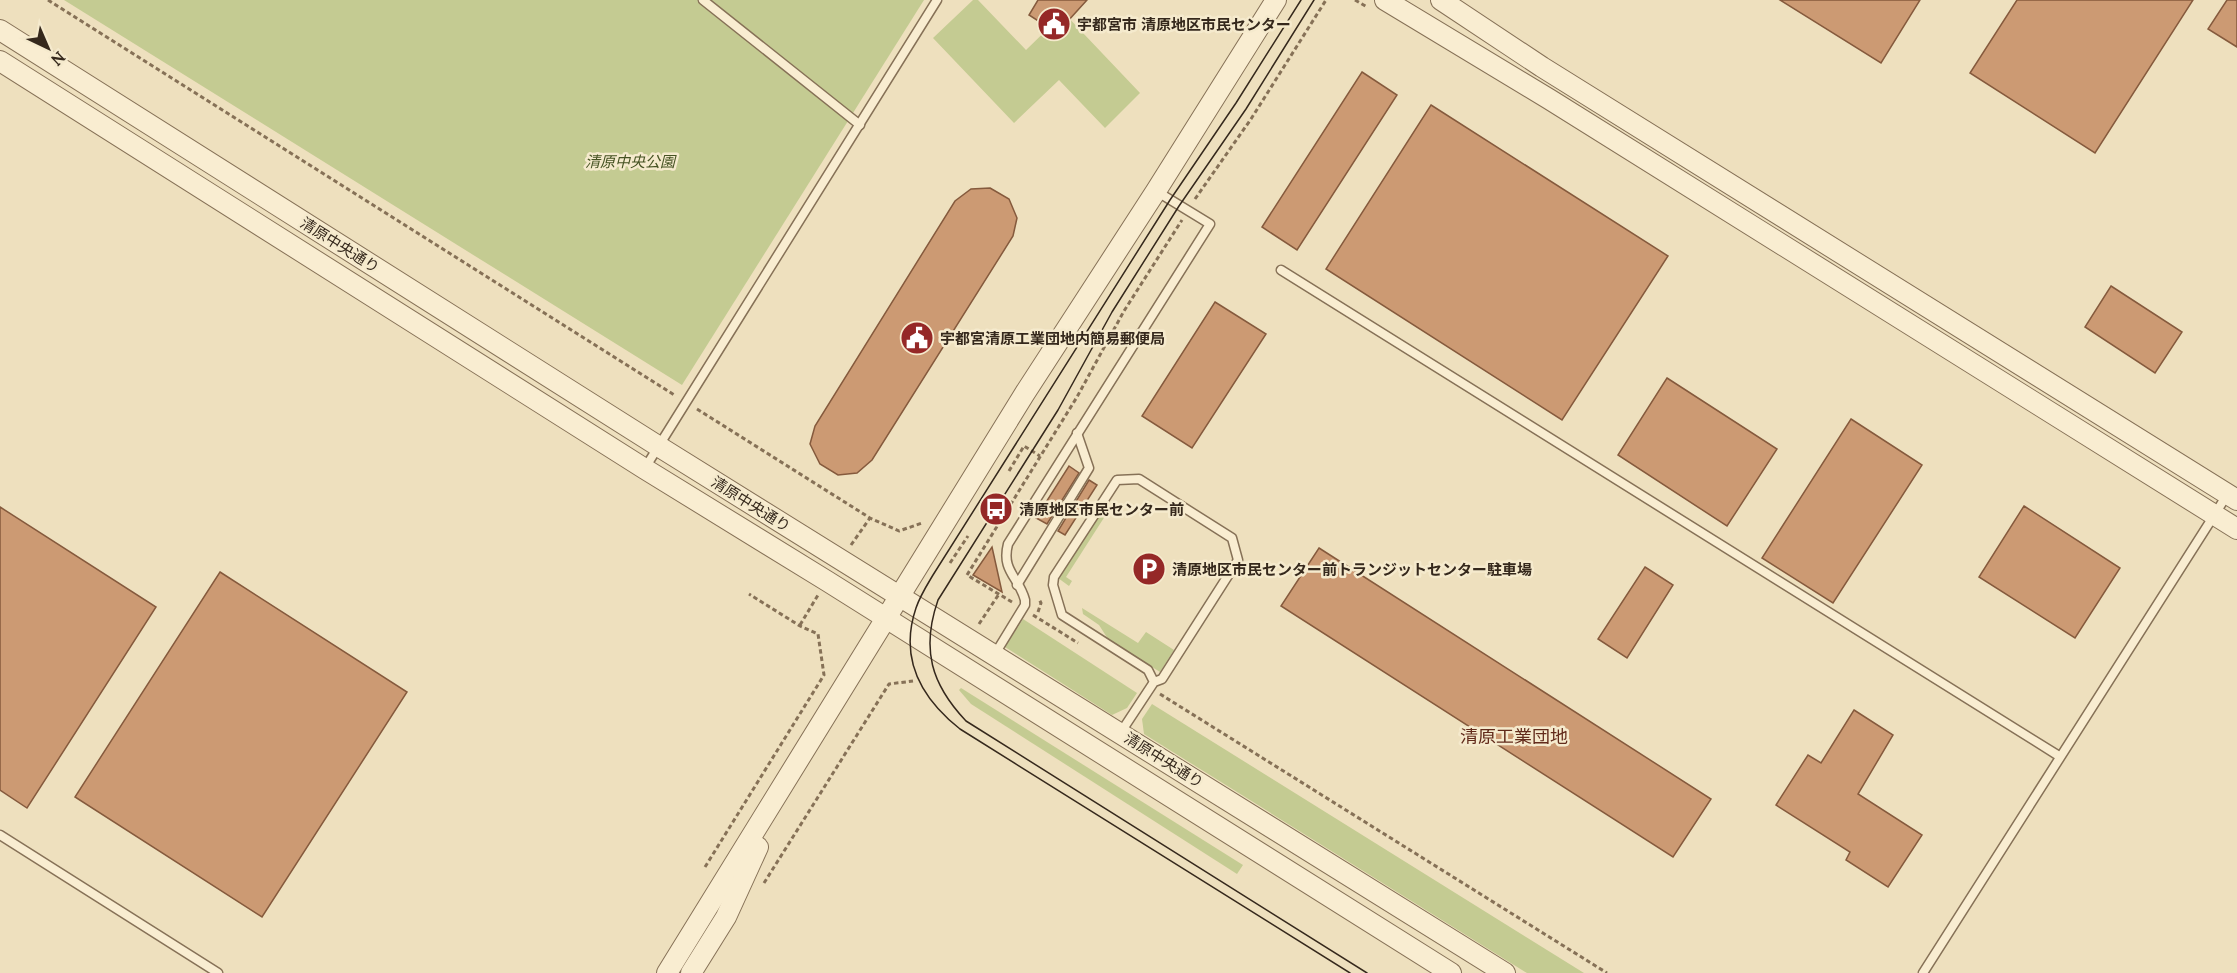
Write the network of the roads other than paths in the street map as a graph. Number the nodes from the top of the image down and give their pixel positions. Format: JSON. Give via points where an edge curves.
{"nodes":[{"id":1,"x":703,"y":0,"type":"edge"},
{"id":2,"x":937,"y":0,"type":"edge"},
{"id":3,"x":1276,"y":0,"type":"edge"},
{"id":4,"x":1385,"y":0,"type":"edge"},
{"id":5,"x":1441,"y":0,"type":"edge"},
{"id":6,"x":0,"y":30,"type":"edge"},
{"id":7,"x":0,"y":61,"type":"edge"},
{"id":8,"x":860,"y":125,"type":"junction"},
{"id":9,"x":1156,"y":191,"type":"junction"},
{"id":10,"x":1281,"y":270,"type":"dead end"},
{"id":11,"x":1077,"y":433,"type":"junction"},
{"id":12,"x":658,"y":446,"type":"junction"},
{"id":13,"x":645,"y":469,"type":"junction"},
{"id":14,"x":2232,"y":497,"type":"edge"},
{"id":15,"x":2214,"y":515,"type":"junction"},
{"id":16,"x":2237,"y":529,"type":"edge"},
{"id":17,"x":1017,"y":585,"type":"junction"},
{"id":18,"x":900,"y":596,"type":"junction"},
{"id":19,"x":886,"y":618,"type":"junction"},
{"id":20,"x":994,"y":654,"type":"junction"},
{"id":21,"x":1152,"y":685,"type":"junction"},
{"id":22,"x":1121,"y":732,"type":"junction"},
{"id":23,"x":2059,"y":756,"type":"junction"},
{"id":24,"x":792,"y":771,"type":"junction"},
{"id":25,"x":0,"y":835,"type":"edge"},
{"id":26,"x":218,"y":973,"type":"edge"},
{"id":27,"x":667,"y":973,"type":"edge"},
{"id":28,"x":691,"y":973,"type":"edge"},
{"id":29,"x":1451,"y":973,"type":"edge"},
{"id":30,"x":1505,"y":973,"type":"edge"},
{"id":31,"x":1923,"y":973,"type":"edge"}],
"edges":[{"from":1,"to":8,"type":"lane"},
{"from":2,"to":8,"type":"lane"},
{"from":3,"to":9,"type":"street"},
{"from":4,"to":15,"type":"street"},
{"from":5,"to":14,"type":"street"},
{"from":6,"to":12,"type":"street","name":"清原中央通り"},
{"from":7,"to":13,"type":"street","name":"清原中央通り"},
{"from":8,"to":12,"type":"lane"},
{"from":9,"to":11,"type":"lane","via":[[1210,224]]},
{"from":9,"to":18,"type":"street","via":[[1024,393]]},
{"from":10,"to":23,"type":"lane"},
{"from":11,"to":17,"type":"lane","via":[[1089,468]]},
{"from":11,"to":17,"type":"lane","via":[[1008,544],[1007,566]]},
{"from":12,"to":13,"type":"lane"},
{"from":12,"to":18,"type":"street","name":"清原中央通り"},
{"from":13,"to":19,"type":"street","name":"清原中央通り"},
{"from":14,"to":15,"type":"lane"},
{"from":15,"to":16,"type":"street"},
{"from":15,"to":23,"type":"lane"},
{"from":17,"to":20,"type":"lane","via":[[1025,600]]},
{"from":18,"to":19,"type":"street"},
{"from":18,"to":20,"type":"street","name":"清原中央通り"},
{"from":19,"to":24,"type":"street"},
{"from":19,"to":29,"type":"street","name":"清原中央通り"},
{"from":20,"to":22,"type":"street","name":"清原中央通り"},
{"from":21,"to":21,"type":"lane","via":[[1148,670],[1062,615],[1053,585],[1117,480],[1139,479],[1232,538],[1238,560],[1162,679]]},
{"from":21,"to":22,"type":"lane"},
{"from":22,"to":30,"type":"street","name":"清原中央通り"},
{"from":23,"to":31,"type":"lane"},
{"from":24,"to":27,"type":"street"},
{"from":24,"to":28,"type":"street","via":[[726,916]]},
{"from":25,"to":26,"type":"lane"}]}
